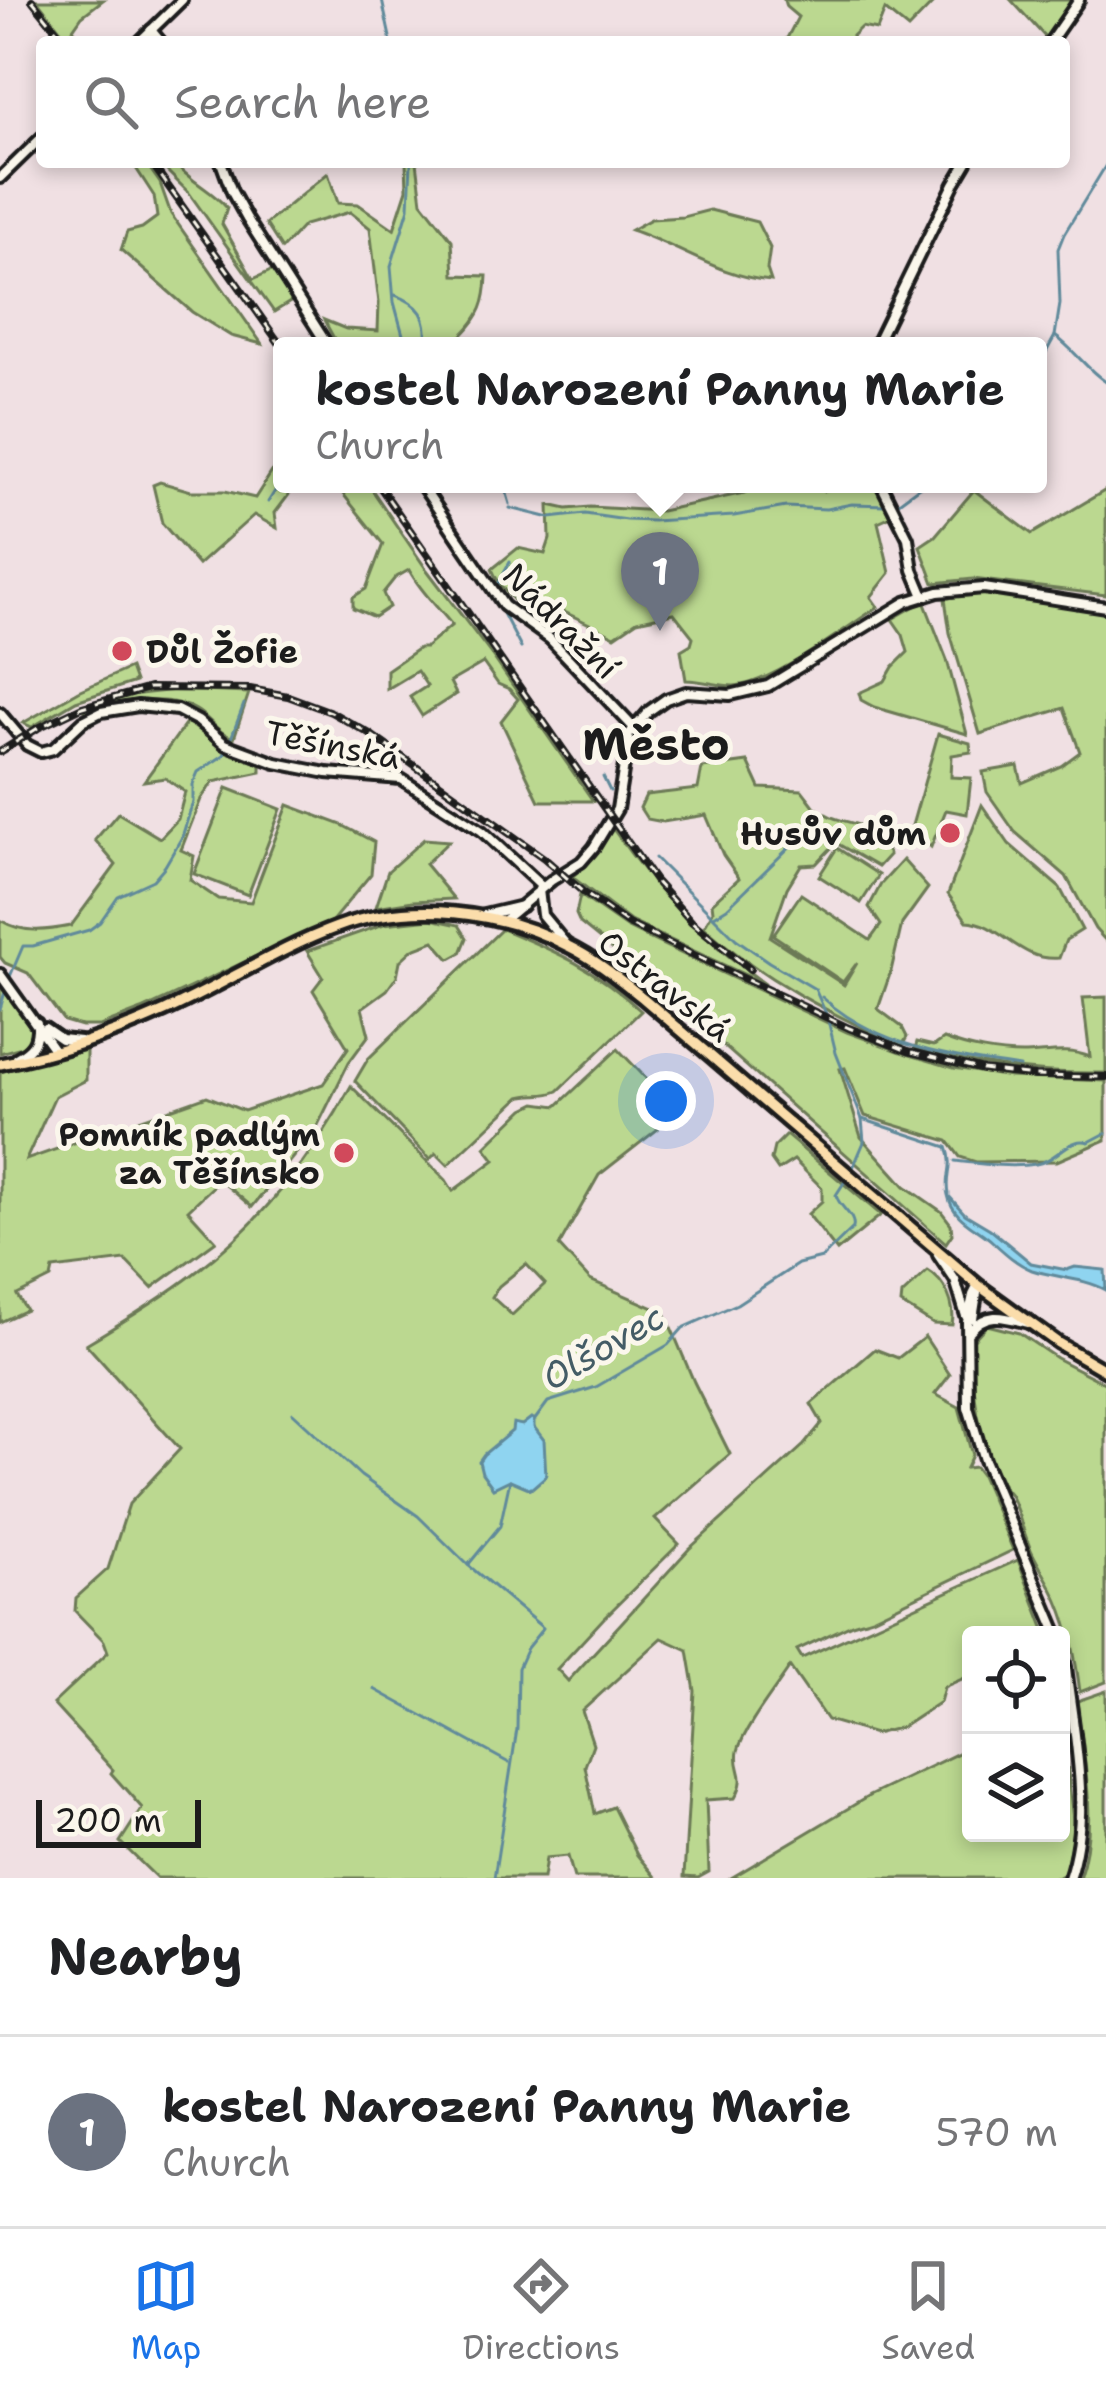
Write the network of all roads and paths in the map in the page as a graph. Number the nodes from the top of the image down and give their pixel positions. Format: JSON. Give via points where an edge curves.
{"nodes":[{"id":1,"x":182,"y":0,"type":"edge"},
{"id":2,"x":1079,"y":0,"type":"edge"},
{"id":3,"x":151,"y":30,"type":"junction"},
{"id":4,"x":145,"y":36,"type":"edge"},
{"id":5,"x":156,"y":36,"type":"edge"},
{"id":6,"x":1054,"y":36,"type":"edge"},
{"id":7,"x":36,"y":143,"type":"edge"},
{"id":8,"x":223,"y":168,"type":"edge"},
{"id":9,"x":964,"y":168,"type":"edge"},
{"id":10,"x":0,"y":178,"type":"edge"},
{"id":11,"x":322,"y":337,"type":"edge"},
{"id":12,"x":879,"y":337,"type":"edge"},
{"id":13,"x":427,"y":493,"type":"edge"},
{"id":14,"x":885,"y":493,"type":"edge"},
{"id":15,"x":924,"y":596,"type":"junction"},
{"id":16,"x":1106,"y":607,"type":"edge"},
{"id":17,"x":0,"y":713,"type":"edge"},
{"id":18,"x":633,"y":727,"type":"junction"},
{"id":19,"x":540,"y":889,"type":"junction"},
{"id":20,"x":524,"y":906,"type":"junction"},
{"id":21,"x":478,"y":915,"type":"junction"},
{"id":22,"x":503,"y":921,"type":"junction"},
{"id":23,"x":567,"y":945,"type":"junction"},
{"id":24,"x":0,"y":974,"type":"edge"},
{"id":25,"x":37,"y":1022,"type":"junction"},
{"id":26,"x":88,"y":1041,"type":"junction"},
{"id":27,"x":55,"y":1051,"type":"junction"},
{"id":28,"x":4,"y":1063,"type":"edge"},
{"id":29,"x":921,"y":1236,"type":"junction"},
{"id":30,"x":978,"y":1286,"type":"junction"},
{"id":31,"x":1030,"y":1323,"type":"junction"},
{"id":32,"x":968,"y":1330,"type":"junction"},
{"id":33,"x":1106,"y":1372,"type":"edge"},
{"id":34,"x":1054,"y":1626,"type":"edge"},
{"id":35,"x":1070,"y":1704,"type":"edge"},
{"id":36,"x":1069,"y":1878,"type":"edge"}],
"edges":[{"from":1,"to":3,"type":"street"},
{"from":2,"to":6,"type":"street"},
{"from":3,"to":4,"type":"street"},
{"from":3,"to":5,"type":"street"},
{"from":7,"to":10,"type":"street"},
{"from":8,"to":11,"type":"street"},
{"from":9,"to":12,"type":"street"},
{"from":13,"to":18,"type":"street","name":"Nádražní","via":[[504,606],[550,639]]},
{"from":14,"to":15,"type":"street"},
{"from":15,"to":16,"type":"street","via":[[984,588]]},
{"from":15,"to":18,"type":"street","via":[[768,686],[673,695]]},
{"from":17,"to":19,"type":"street","name":"Těšínská","via":[[41,752],[101,712],[154,706],[188,714],[230,746],[276,763],[401,779],[493,839]]},
{"from":18,"to":19,"type":"street","via":[[611,819],[581,862]]},
{"from":19,"to":20,"type":"street"},
{"from":19,"to":23,"type":"street","name":"Těšínská","via":[[542,915]]},
{"from":20,"to":21,"type":"street"},
{"from":20,"to":22,"type":"street"},
{"from":21,"to":22,"type":"main road","name":"Ostravská"},
{"from":21,"to":26,"type":"main road","name":"Ostravská","via":[[400,913],[340,926]]},
{"from":22,"to":23,"type":"main road","name":"Ostravská"},
{"from":23,"to":29,"type":"main road","name":"Ostravská","via":[[643,998]]},
{"from":24,"to":25,"type":"street"},
{"from":25,"to":26,"type":"street","via":[[61,1039]]},
{"from":25,"to":27,"type":"street"},
{"from":25,"to":28,"type":"street","via":[[32,1047]]},
{"from":26,"to":27,"type":"main road","name":"Ostravská"},
{"from":27,"to":28,"type":"main road","name":"Ostravská"},
{"from":29,"to":30,"type":"main road","name":"Ostravská"},
{"from":29,"to":32,"type":"street","via":[[955,1280]]},
{"from":30,"to":31,"type":"main road","name":"Ostravská"},
{"from":30,"to":32,"type":"street"},
{"from":31,"to":32,"type":"street","via":[[994,1316]]},
{"from":31,"to":33,"type":"main road","name":"Ostravská"},
{"from":32,"to":34,"type":"street","via":[[972,1426]]},
{"from":35,"to":36,"type":"street","via":[[1081,1829]]}]}
